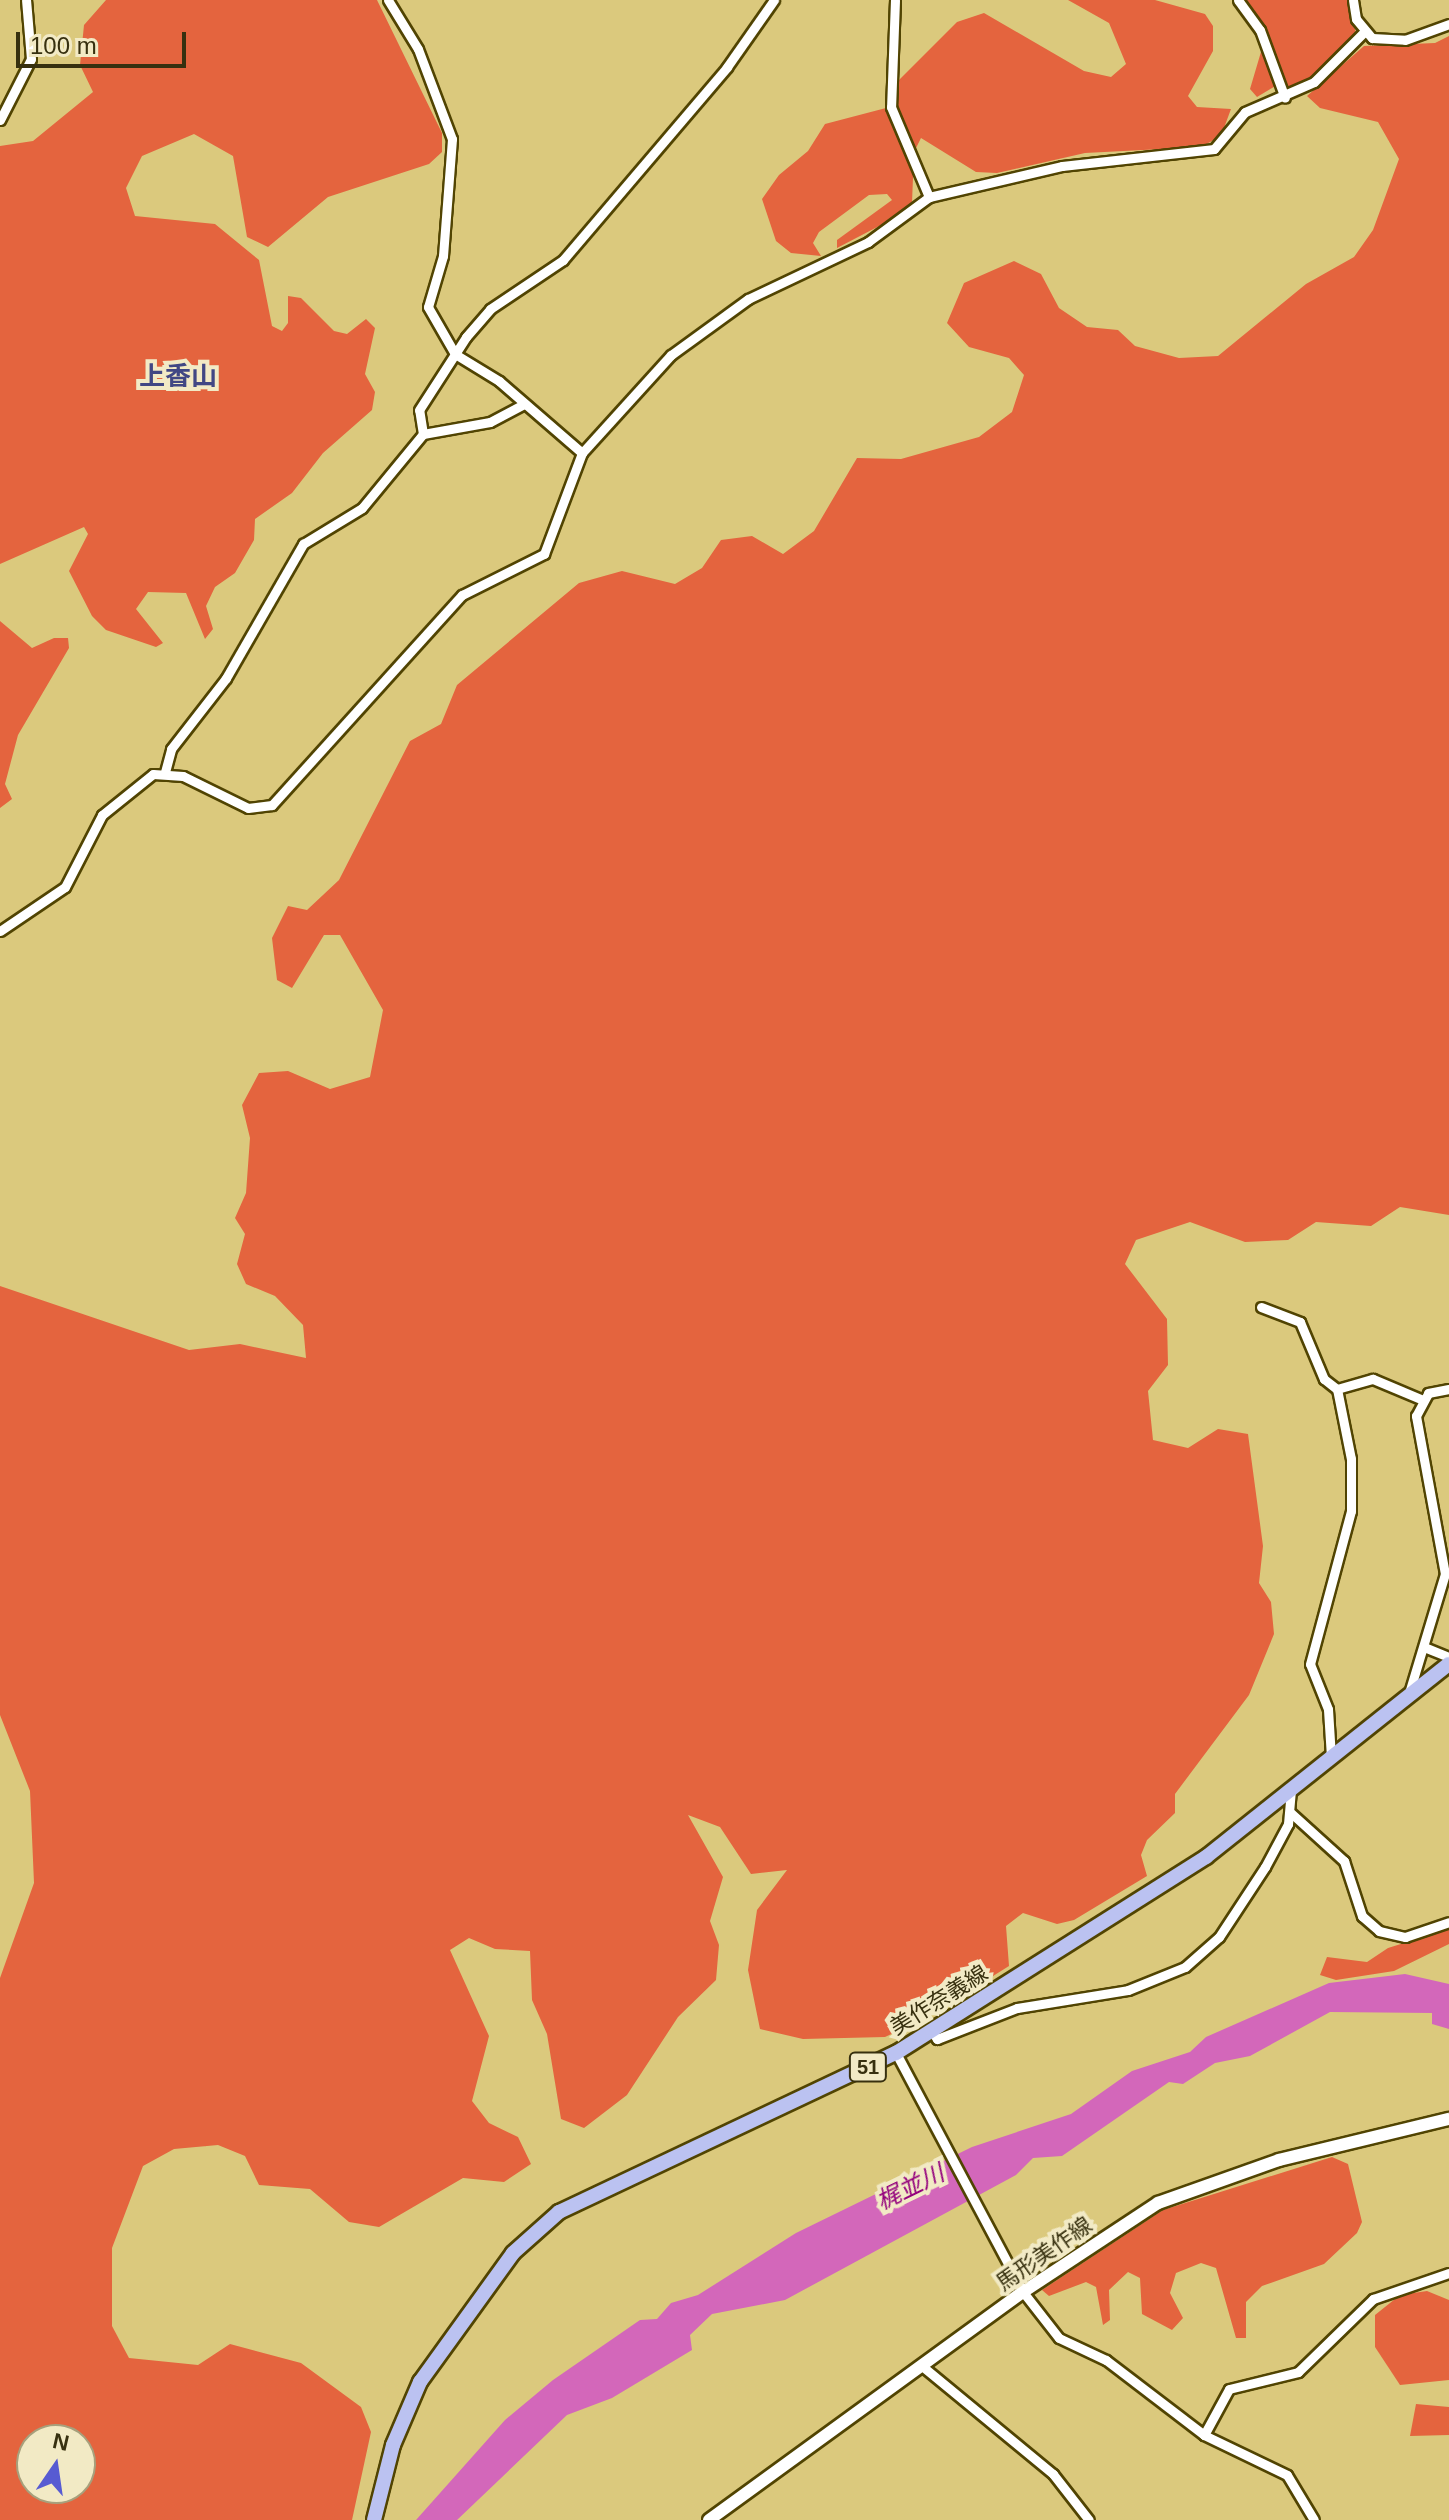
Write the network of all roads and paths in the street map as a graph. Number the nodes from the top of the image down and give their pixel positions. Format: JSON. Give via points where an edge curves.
{"nodes":[{"id":1,"x":26,"y":0,"type":"edge"},
{"id":2,"x":388,"y":0,"type":"edge"},
{"id":3,"x":774,"y":0,"type":"edge"},
{"id":4,"x":895,"y":0,"type":"edge"},
{"id":5,"x":1238,"y":0,"type":"edge"},
{"id":6,"x":1353,"y":0,"type":"edge"},
{"id":7,"x":1449,"y":24,"type":"edge"},
{"id":8,"x":1363,"y":33,"type":"junction"},
{"id":9,"x":1285,"y":98,"type":"junction"},
{"id":10,"x":0,"y":120,"type":"edge"},
{"id":11,"x":929,"y":197,"type":"junction"},
{"id":12,"x":455,"y":354,"type":"junction"},
{"id":13,"x":524,"y":404,"type":"junction"},
{"id":14,"x":423,"y":434,"type":"junction"},
{"id":15,"x":582,"y":453,"type":"junction"},
{"id":16,"x":165,"y":772,"type":"junction"},
{"id":17,"x":0,"y":931,"type":"edge"},
{"id":18,"x":1261,"y":1307,"type":"dead end"},
{"id":19,"x":1337,"y":1389,"type":"junction"},
{"id":20,"x":1449,"y":1389,"type":"edge"},
{"id":21,"x":1423,"y":1400,"type":"junction"},
{"id":22,"x":1424,"y":1647,"type":"junction"},
{"id":23,"x":1449,"y":1657,"type":"edge"},
{"id":24,"x":1449,"y":1664,"type":"edge"},
{"id":25,"x":1409,"y":1693,"type":"junction"},
{"id":26,"x":1331,"y":1757,"type":"junction"},
{"id":27,"x":1291,"y":1789,"type":"junction"},
{"id":28,"x":1291,"y":1813,"type":"junction"},
{"id":29,"x":1449,"y":1922,"type":"edge"},
{"id":30,"x":931,"y":2030,"type":"junction"},
{"id":31,"x":896,"y":2053,"type":"junction"},
{"id":32,"x":1443,"y":2121,"type":"edge"},
{"id":33,"x":1449,"y":2128,"type":"edge"},
{"id":34,"x":1449,"y":2273,"type":"edge"},
{"id":35,"x":1023,"y":2292,"type":"junction"},
{"id":36,"x":922,"y":2366,"type":"junction"},
{"id":37,"x":1204,"y":2435,"type":"junction"},
{"id":38,"x":374,"y":2520,"type":"edge"},
{"id":39,"x":709,"y":2520,"type":"edge"},
{"id":40,"x":1089,"y":2520,"type":"edge"},
{"id":41,"x":1314,"y":2520,"type":"edge"}],
"edges":[{"from":1,"to":10,"type":"street","via":[[31,59]]},
{"from":2,"to":12,"type":"street","via":[[418,49],[452,139],[443,256],[427,295]]},
{"from":3,"to":12,"type":"street","via":[[727,67],[563,260],[490,309]]},
{"from":4,"to":11,"type":"street","via":[[891,107]]},
{"from":5,"to":9,"type":"street","via":[[1260,30]]},
{"from":6,"to":8,"type":"street"},
{"from":7,"to":8,"type":"street","via":[[1405,40]]},
{"from":8,"to":9,"type":"street","via":[[1314,82]]},
{"from":9,"to":11,"type":"street","via":[[1245,112],[1225,142],[1195,155],[1062,166]]},
{"from":11,"to":15,"type":"street","via":[[868,242],[784,276],[704,330],[671,355]]},
{"from":12,"to":13,"type":"street"},
{"from":12,"to":14,"type":"street","via":[[419,410]]},
{"from":13,"to":14,"type":"street","via":[[490,422]]},
{"from":13,"to":15,"type":"street"},
{"from":14,"to":16,"type":"street","via":[[362,508],[303,544],[226,678],[171,749]]},
{"from":15,"to":16,"type":"street","via":[[544,554],[462,595],[272,805],[248,808]]},
{"from":16,"to":17,"type":"street","via":[[118,798],[91,833],[65,887]]},
{"from":18,"to":19,"type":"street","via":[[1300,1322],[1324,1379]]},
{"from":19,"to":21,"type":"street","via":[[1373,1379]]},
{"from":19,"to":26,"type":"street","via":[[1351,1459],[1351,1511],[1310,1664],[1328,1709]]},
{"from":20,"to":21,"type":"street"},
{"from":21,"to":22,"type":"street","via":[[1416,1426],[1445,1574]]},
{"from":22,"to":23,"type":"street"},
{"from":22,"to":25,"type":"street"},
{"from":24,"to":25,"type":"main road","name":"美作奈義線","number":"51"},
{"from":25,"to":26,"type":"main road","name":"美作奈義線","number":"51"},
{"from":26,"to":27,"type":"main road","name":"美作奈義線","number":"51"},
{"from":27,"to":28,"type":"street"},
{"from":27,"to":30,"type":"main road","name":"美作奈義線","number":"51","via":[[1206,1857]]},
{"from":28,"to":29,"type":"street","via":[[1344,1861],[1362,1916],[1379,1931],[1405,1937]]},
{"from":28,"to":30,"type":"street","via":[[1219,1937],[1185,1967],[1128,1990],[1017,2008],[937,2039]]},
{"from":30,"to":31,"type":"main road","name":"美作奈義線","number":"51"},
{"from":31,"to":35,"type":"street"},
{"from":31,"to":38,"type":"main road","name":"美作奈義線","number":"51","via":[[604,2186],[534,2233],[420,2382],[393,2445]]},
{"from":32,"to":33,"type":"street"},
{"from":32,"to":35,"type":"main road","name":"馬形美作線","via":[[1208,2182],[1158,2203]]},
{"from":34,"to":37,"type":"street","via":[[1373,2299],[1298,2372],[1229,2389]]},
{"from":35,"to":36,"type":"main road","name":"馬形美作線"},
{"from":35,"to":37,"type":"street","via":[[1071,2348],[1106,2360]]},
{"from":36,"to":39,"type":"main road","name":"馬形美作線"},
{"from":36,"to":40,"type":"street","via":[[1053,2474]]},
{"from":37,"to":41,"type":"street","via":[[1287,2475]]}]}
